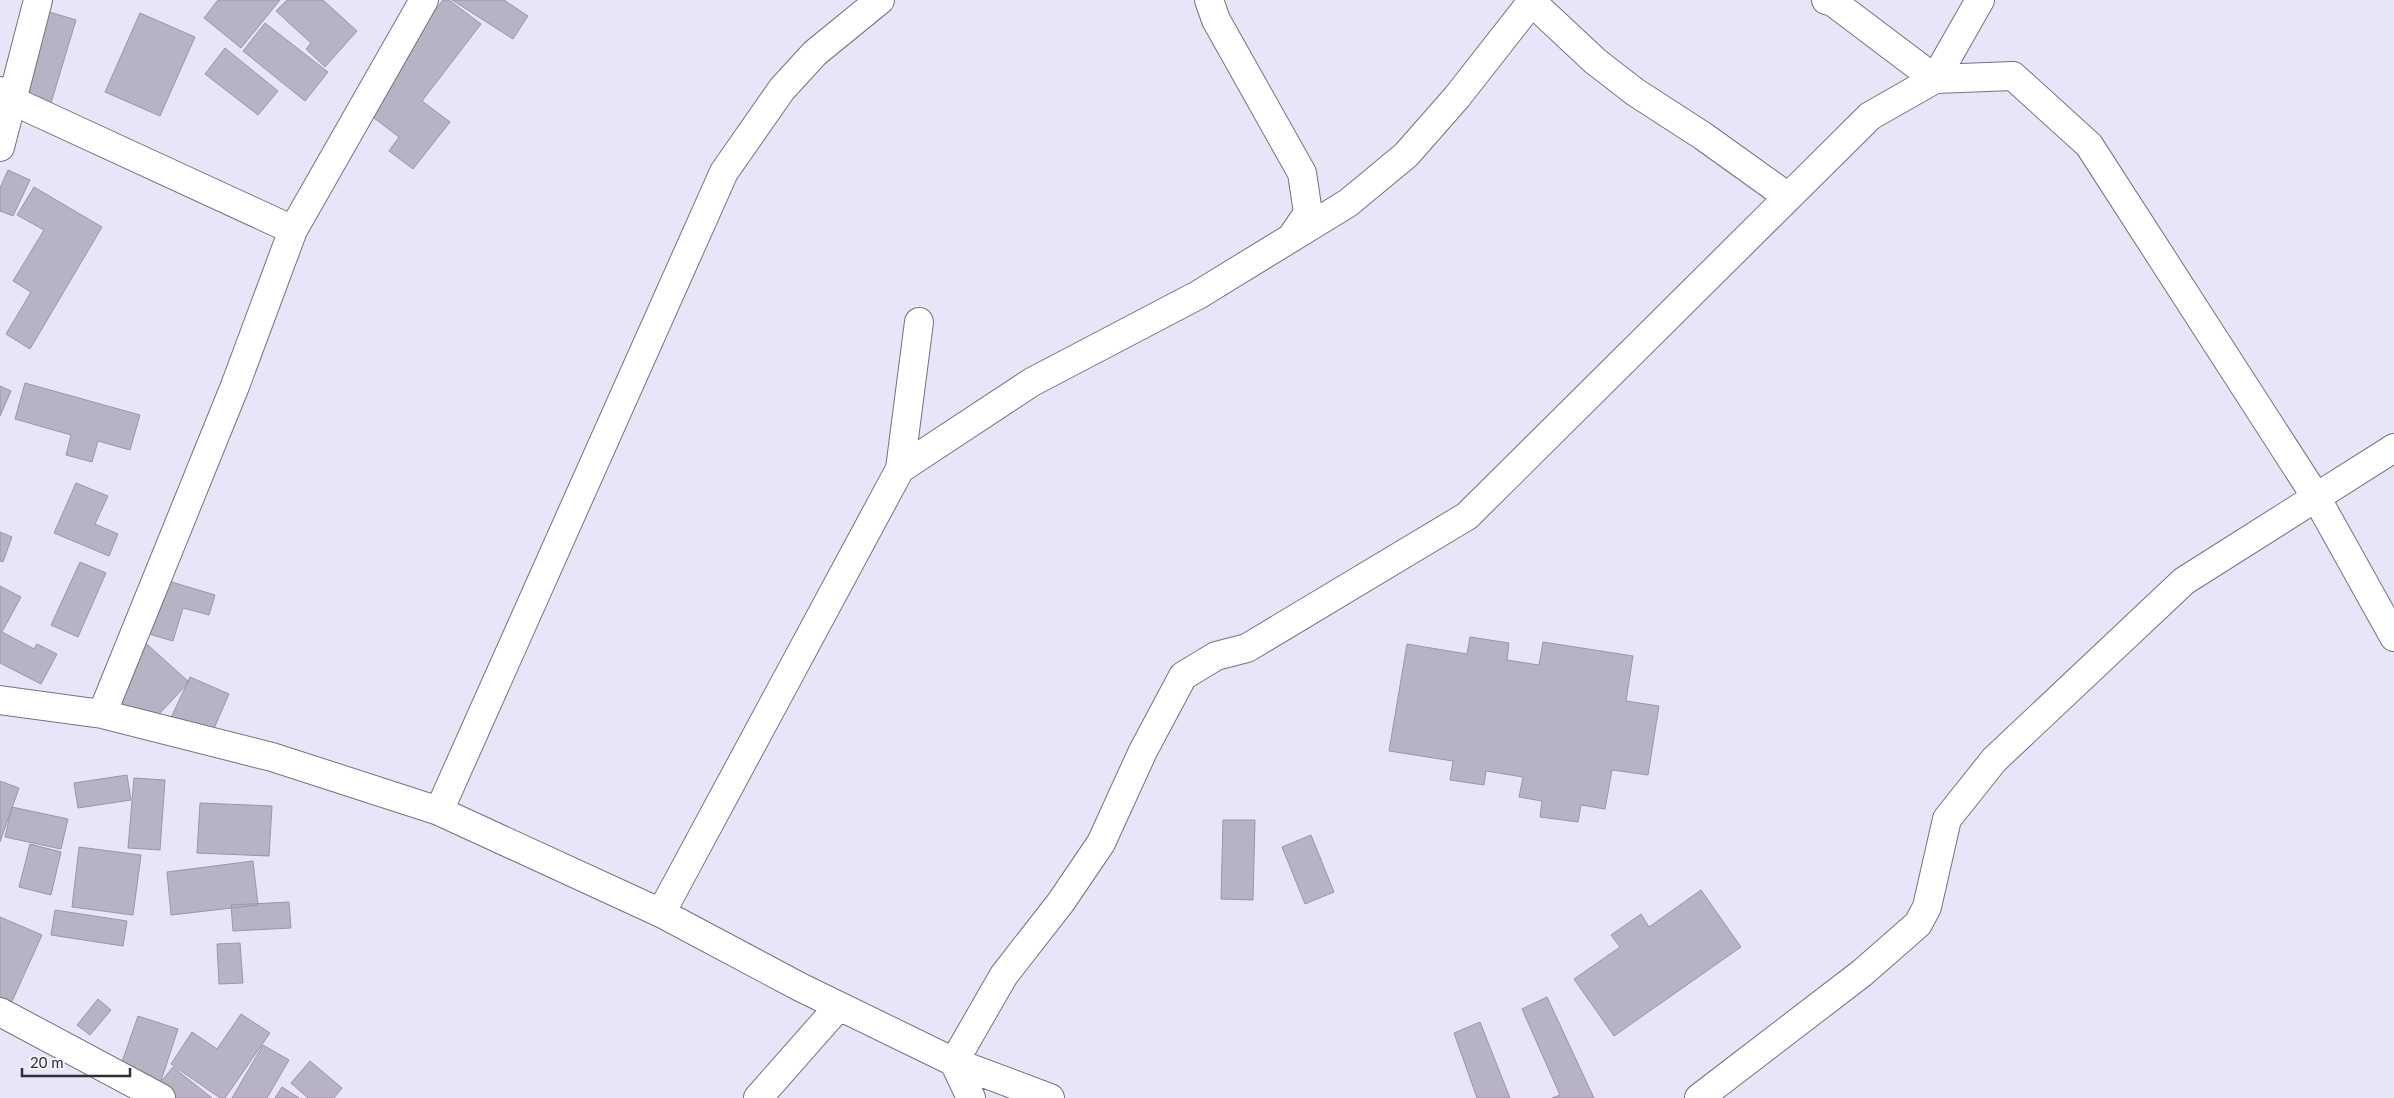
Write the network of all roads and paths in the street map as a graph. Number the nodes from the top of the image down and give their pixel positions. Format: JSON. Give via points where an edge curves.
{"nodes":[{"id":1,"x":38,"y":0,"type":"edge"},
{"id":2,"x":424,"y":0,"type":"edge"},
{"id":3,"x":880,"y":0,"type":"edge"},
{"id":4,"x":1209,"y":0,"type":"edge"},
{"id":5,"x":1826,"y":0,"type":"edge"},
{"id":6,"x":1980,"y":0,"type":"edge"},
{"id":7,"x":1532,"y":1,"type":"edge"},
{"id":8,"x":1935,"y":79,"type":"junction"},
{"id":9,"x":6,"y":95,"type":"edge"},
{"id":10,"x":0,"y":147,"type":"edge"},
{"id":11,"x":1788,"y":197,"type":"junction"},
{"id":12,"x":293,"y":230,"type":"junction"},
{"id":13,"x":1290,"y":240,"type":"junction"},
{"id":14,"x":919,"y":322,"type":"dead end"},
{"id":15,"x":2394,"y":448,"type":"edge"},
{"id":16,"x":900,"y":469,"type":"junction"},
{"id":17,"x":2316,"y":497,"type":"junction"},
{"id":18,"x":2394,"y":637,"type":"edge"},
{"id":19,"x":0,"y":700,"type":"edge"},
{"id":20,"x":102,"y":714,"type":"junction"},
{"id":21,"x":439,"y":811,"type":"junction"},
{"id":22,"x":661,"y":913,"type":"junction"},
{"id":23,"x":839,"y":1006,"type":"junction"},
{"id":24,"x":0,"y":1012,"type":"edge"},
{"id":25,"x":954,"y":1062,"type":"junction"},
{"id":26,"x":126,"y":1089,"type":"edge"},
{"id":27,"x":161,"y":1098,"type":"edge"},
{"id":28,"x":758,"y":1098,"type":"edge"},
{"id":29,"x":971,"y":1098,"type":"edge"},
{"id":30,"x":1050,"y":1098,"type":"edge"},
{"id":31,"x":1699,"y":1098,"type":"edge"}],
"edges":[{"from":1,"to":9,"type":"street"},
{"from":2,"to":12,"type":"street"},
{"from":3,"to":21,"type":"street","via":[[815,53],[782,89],[724,172]]},
{"from":4,"to":13,"type":"street","via":[[1216,20],[1302,173],[1308,212]]},
{"from":5,"to":8,"type":"street"},
{"from":6,"to":8,"type":"street"},
{"from":7,"to":11,"type":"street","via":[[1595,61],[1635,92]]},
{"from":7,"to":13,"type":"street","via":[[1457,97],[1406,155],[1348,203]]},
{"from":8,"to":11,"type":"street","via":[[1870,116]]},
{"from":8,"to":17,"type":"street","via":[[2013,76],[2089,144]]},
{"from":9,"to":10,"type":"street"},
{"from":9,"to":12,"type":"street"},
{"from":11,"to":25,"type":"street","via":[[1467,516],[1247,648],[1216,656],[1183,676],[1143,751],[1101,843],[1061,902],[1004,975]]},
{"from":12,"to":20,"type":"street","via":[[235,386]]},
{"from":13,"to":16,"type":"street","via":[[1198,295],[1032,382]]},
{"from":14,"to":16,"type":"street"},
{"from":15,"to":17,"type":"street"},
{"from":16,"to":22,"type":"street"},
{"from":17,"to":18,"type":"street"},
{"from":17,"to":31,"type":"street","via":[[2184,581],[1994,760],[1947,818],[1927,907],[1918,924],[1862,973]]},
{"from":19,"to":20,"type":"street"},
{"from":20,"to":21,"type":"street","via":[[272,757]]},
{"from":21,"to":22,"type":"street"},
{"from":22,"to":23,"type":"street"},
{"from":23,"to":25,"type":"street"},
{"from":23,"to":28,"type":"street"},
{"from":24,"to":26,"type":"street"},
{"from":25,"to":29,"type":"street"},
{"from":25,"to":30,"type":"street"},
{"from":26,"to":27,"type":"street"}]}
